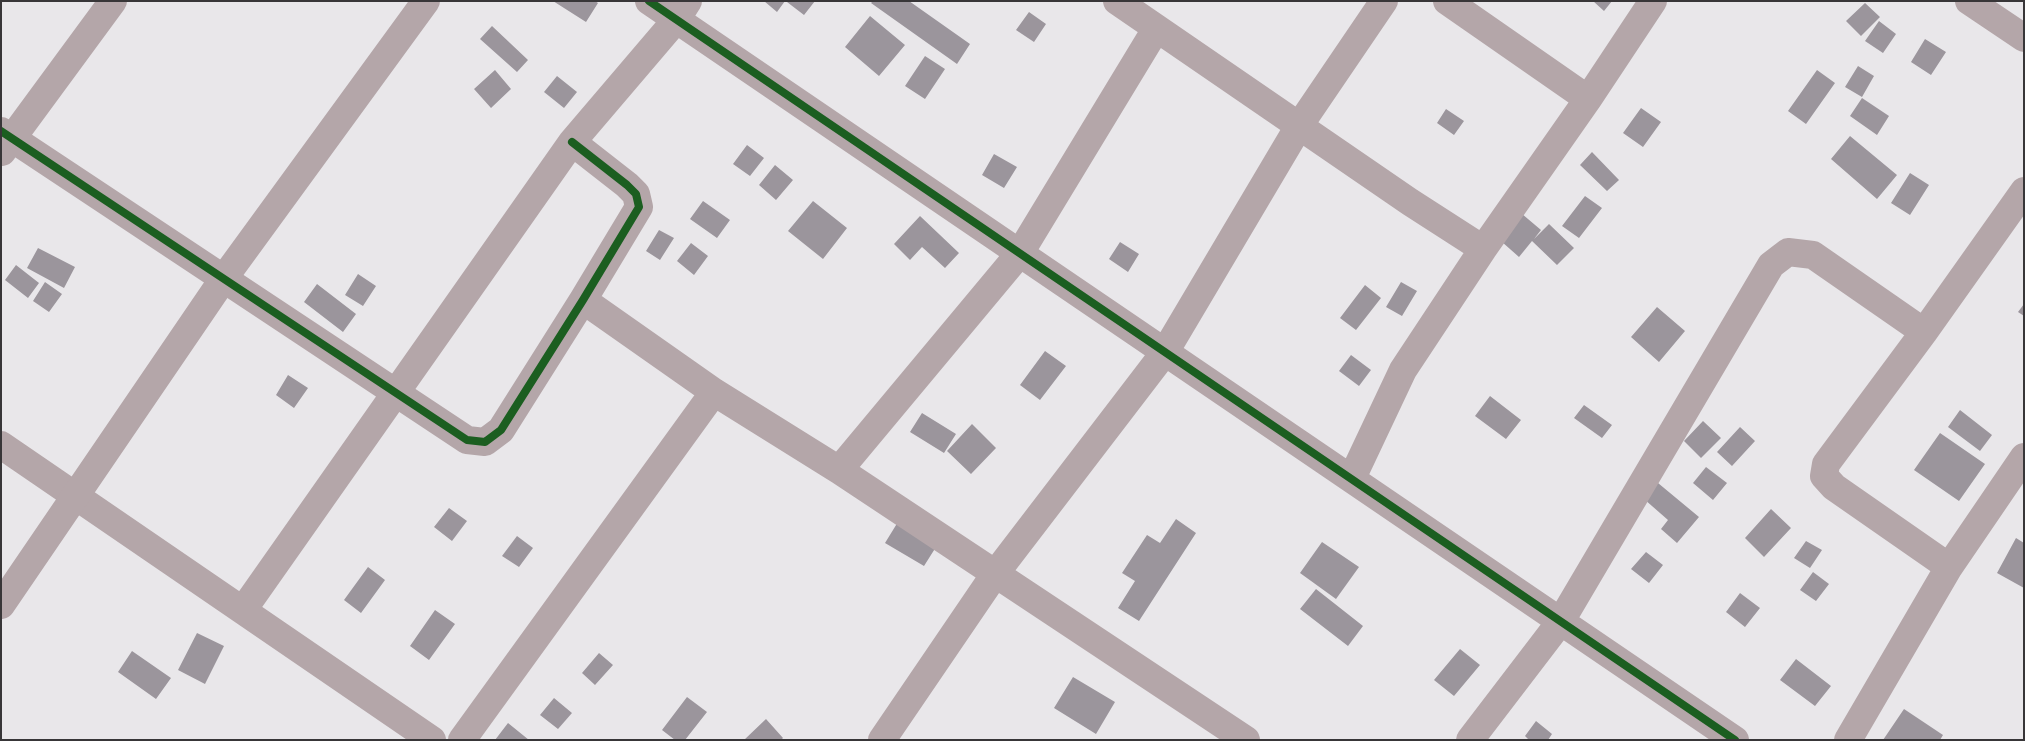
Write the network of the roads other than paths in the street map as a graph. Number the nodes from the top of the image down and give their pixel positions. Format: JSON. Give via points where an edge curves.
{"nodes":[{"id":1,"x":113,"y":1,"type":"edge"},
{"id":2,"x":426,"y":1,"type":"edge"},
{"id":3,"x":649,"y":1,"type":"edge"},
{"id":4,"x":1117,"y":1,"type":"edge"},
{"id":5,"x":1384,"y":1,"type":"edge"},
{"id":6,"x":1447,"y":1,"type":"edge"},
{"id":7,"x":1653,"y":1,"type":"edge"},
{"id":8,"x":1969,"y":1,"type":"edge"},
{"id":9,"x":682,"y":11,"type":"edge"},
{"id":10,"x":1156,"y":29,"type":"junction"},
{"id":11,"x":2024,"y":38,"type":"edge"},
{"id":12,"x":1588,"y":99,"type":"junction"},
{"id":13,"x":1299,"y":126,"type":"junction"},
{"id":14,"x":5,"y":141,"type":"edge"},
{"id":15,"x":572,"y":142,"type":"junction"},
{"id":16,"x":2024,"y":191,"type":"edge"},
{"id":17,"x":1483,"y":249,"type":"junction"},
{"id":18,"x":1020,"y":253,"type":"junction"},
{"id":19,"x":224,"y":278,"type":"junction"},
{"id":20,"x":583,"y":300,"type":"junction"},
{"id":21,"x":1924,"y":332,"type":"junction"},
{"id":22,"x":1166,"y":352,"type":"junction"},
{"id":23,"x":395,"y":391,"type":"junction"},
{"id":24,"x":714,"y":392,"type":"junction"},
{"id":25,"x":1,"y":445,"type":"edge"},
{"id":26,"x":2024,"y":457,"type":"edge"},
{"id":27,"x":839,"y":470,"type":"junction"},
{"id":28,"x":1352,"y":478,"type":"junction"},
{"id":29,"x":76,"y":495,"type":"junction"},
{"id":30,"x":1949,"y":567,"type":"junction"},
{"id":31,"x":995,"y":574,"type":"junction"},
{"id":32,"x":1,"y":605,"type":"edge"},
{"id":33,"x":243,"y":610,"type":"junction"},
{"id":34,"x":1561,"y":621,"type":"junction"},
{"id":35,"x":432,"y":740,"type":"edge"},
{"id":36,"x":462,"y":740,"type":"edge"},
{"id":37,"x":882,"y":740,"type":"edge"},
{"id":38,"x":1246,"y":740,"type":"edge"},
{"id":39,"x":1470,"y":740,"type":"edge"},
{"id":40,"x":1735,"y":740,"type":"edge"},
{"id":41,"x":1848,"y":740,"type":"edge"}],
"edges":[{"from":1,"to":14,"type":"street"},
{"from":2,"to":19,"type":"street"},
{"from":3,"to":9,"type":"street"},
{"from":4,"to":10,"type":"street"},
{"from":5,"to":13,"type":"street"},
{"from":6,"to":12,"type":"street"},
{"from":7,"to":12,"type":"street"},
{"from":8,"to":11,"type":"street"},
{"from":9,"to":15,"type":"street"},
{"from":9,"to":18,"type":"street"},
{"from":10,"to":13,"type":"street"},
{"from":10,"to":18,"type":"street"},
{"from":12,"to":17,"type":"street"},
{"from":13,"to":17,"type":"street"},
{"from":13,"to":22,"type":"street"},
{"from":14,"to":19,"type":"street"},
{"from":15,"to":20,"type":"street","via":[[627,185],[636,194],[639,207]]},
{"from":15,"to":23,"type":"street"},
{"from":16,"to":21,"type":"street"},
{"from":17,"to":28,"type":"street","via":[[1403,370]]},
{"from":18,"to":22,"type":"street"},
{"from":18,"to":27,"type":"street"},
{"from":19,"to":23,"type":"street"},
{"from":19,"to":29,"type":"street"},
{"from":20,"to":23,"type":"street","via":[[501,430],[485,442],[468,440]]},
{"from":20,"to":24,"type":"street"},
{"from":21,"to":30,"type":"street","via":[[1826,464],[1824,476],[1834,487]]},
{"from":21,"to":34,"type":"street","via":[[1813,255],[1788,252],[1771,265]]},
{"from":22,"to":28,"type":"street"},
{"from":22,"to":31,"type":"street"},
{"from":23,"to":33,"type":"street"},
{"from":24,"to":27,"type":"street"},
{"from":24,"to":36,"type":"street"},
{"from":25,"to":29,"type":"street"},
{"from":26,"to":30,"type":"street"},
{"from":27,"to":31,"type":"street"},
{"from":28,"to":34,"type":"street"},
{"from":29,"to":32,"type":"street"},
{"from":29,"to":33,"type":"street"},
{"from":30,"to":41,"type":"street"},
{"from":31,"to":37,"type":"street"},
{"from":31,"to":38,"type":"street"},
{"from":33,"to":35,"type":"street"},
{"from":34,"to":39,"type":"street"},
{"from":34,"to":40,"type":"street"}]}
